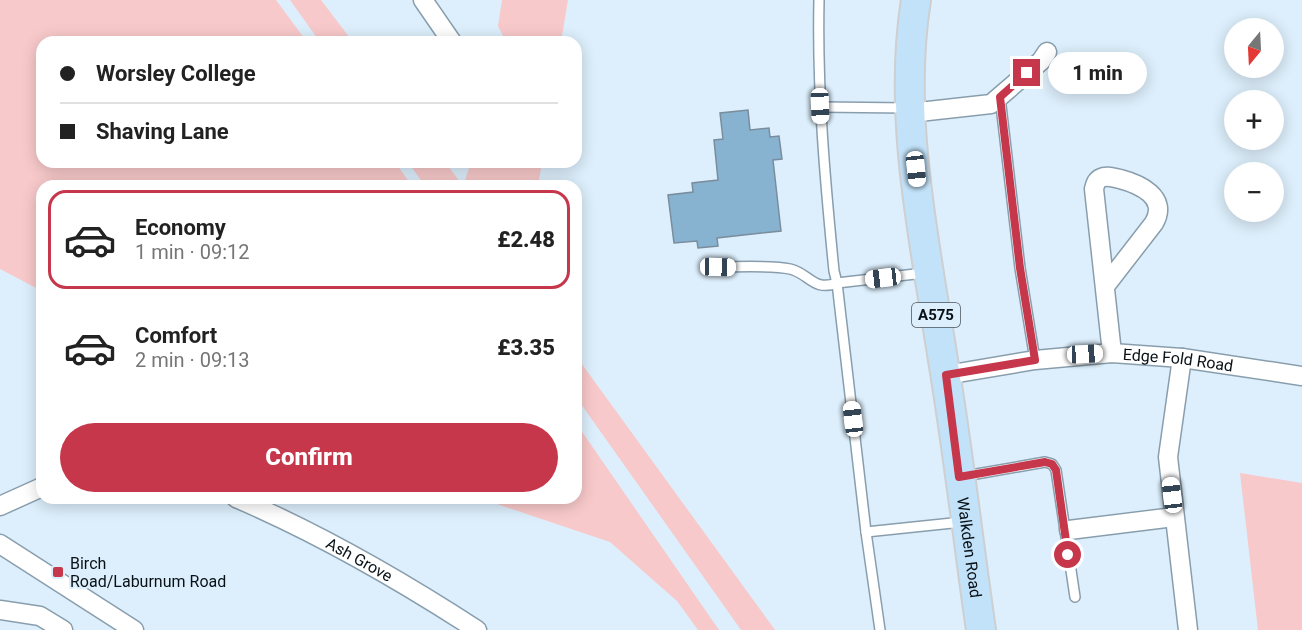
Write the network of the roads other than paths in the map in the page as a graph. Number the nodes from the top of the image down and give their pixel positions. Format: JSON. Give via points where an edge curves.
{"nodes":[{"id":1,"x":423,"y":0,"type":"edge"},
{"id":2,"x":819,"y":0,"type":"edge"},
{"id":3,"x":916,"y":0,"type":"edge"},
{"id":4,"x":448,"y":36,"type":"edge"},
{"id":5,"x":1047,"y":52,"type":"dead end"},
{"id":6,"x":1000,"y":97,"type":"junction"},
{"id":7,"x":820,"y":106,"type":"junction"},
{"id":8,"x":910,"y":111,"type":"junction"},
{"id":9,"x":718,"y":267,"type":"dead end"},
{"id":10,"x":930,"y":273,"type":"junction"},
{"id":11,"x":837,"y":284,"type":"junction"},
{"id":12,"x":1106,"y":285,"type":"junction"},
{"id":13,"x":1112,"y":352,"type":"junction"},
{"id":14,"x":1182,"y":358,"type":"junction"},
{"id":15,"x":1035,"y":360,"type":"junction"},
{"id":16,"x":946,"y":375,"type":"junction"},
{"id":17,"x":1302,"y":376,"type":"edge"},
{"id":18,"x":959,"y":477,"type":"junction"},
{"id":19,"x":36,"y":490,"type":"edge"},
{"id":20,"x":249,"y":504,"type":"edge"},
{"id":21,"x":0,"y":506,"type":"edge"},
{"id":22,"x":1174,"y":517,"type":"junction"},
{"id":23,"x":966,"y":522,"type":"junction"},
{"id":24,"x":1069,"y":530,"type":"dead end"},
{"id":25,"x":866,"y":532,"type":"junction"},
{"id":26,"x":0,"y":544,"type":"edge"},
{"id":27,"x":1075,"y":597,"type":"dead end"},
{"id":28,"x":7,"y":606,"type":"edge"},
{"id":29,"x":63,"y":630,"type":"edge"},
{"id":30,"x":134,"y":630,"type":"edge"},
{"id":31,"x":477,"y":630,"type":"edge"},
{"id":32,"x":880,"y":630,"type":"edge"},
{"id":33,"x":981,"y":630,"type":"edge"},
{"id":34,"x":1188,"y":630,"type":"edge"}],
"edges":[{"from":1,"to":4,"type":"street"},
{"from":2,"to":7,"type":"lane"},
{"from":3,"to":8,"type":"main road","name":"Walkden Road","number":"A575","via":[[910,46]]},
{"from":5,"to":6,"type":"street","via":[[1041,62]]},
{"from":6,"to":8,"type":"street","via":[[984,106]]},
{"from":6,"to":15,"type":"lane"},
{"from":7,"to":8,"type":"lane"},
{"from":7,"to":11,"type":"lane"},
{"from":8,"to":10,"type":"main road","name":"Walkden Road","number":"A575"},
{"from":9,"to":11,"type":"lane","via":[[788,268],[820,286]]},
{"from":10,"to":11,"type":"lane"},
{"from":10,"to":16,"type":"main road","name":"Walkden Road","number":"A575"},
{"from":11,"to":25,"type":"lane"},
{"from":12,"to":12,"type":"street","via":[[1094,189],[1102,177],[1145,188],[1153,196],[1158,212],[1154,223]]},
{"from":12,"to":13,"type":"street"},
{"from":13,"to":14,"type":"street","name":"Edge Fold Road"},
{"from":13,"to":15,"type":"street","name":"Edge Fold Road"},
{"from":14,"to":17,"type":"street","name":"Edge Fold Road"},
{"from":14,"to":22,"type":"street","via":[[1168,457]]},
{"from":15,"to":16,"type":"street","name":"Edge Fold Road"},
{"from":16,"to":18,"type":"main road","name":"Walkden Road","number":"A575"},
{"from":18,"to":23,"type":"main road","name":"Walkden Road","number":"A575"},
{"from":18,"to":27,"type":"lane","via":[[1052,464]]},
{"from":19,"to":21,"type":"street"},
{"from":20,"to":31,"type":"street","name":"Ash Grove","via":[[384,572]]},
{"from":22,"to":24,"type":"street"},
{"from":22,"to":34,"type":"street"},
{"from":23,"to":25,"type":"lane"},
{"from":23,"to":33,"type":"main road","name":"Walkden Road","number":"A575"},
{"from":25,"to":32,"type":"lane"},
{"from":26,"to":30,"type":"street"},
{"from":28,"to":29,"type":"street","via":[[40,616]]}]}
